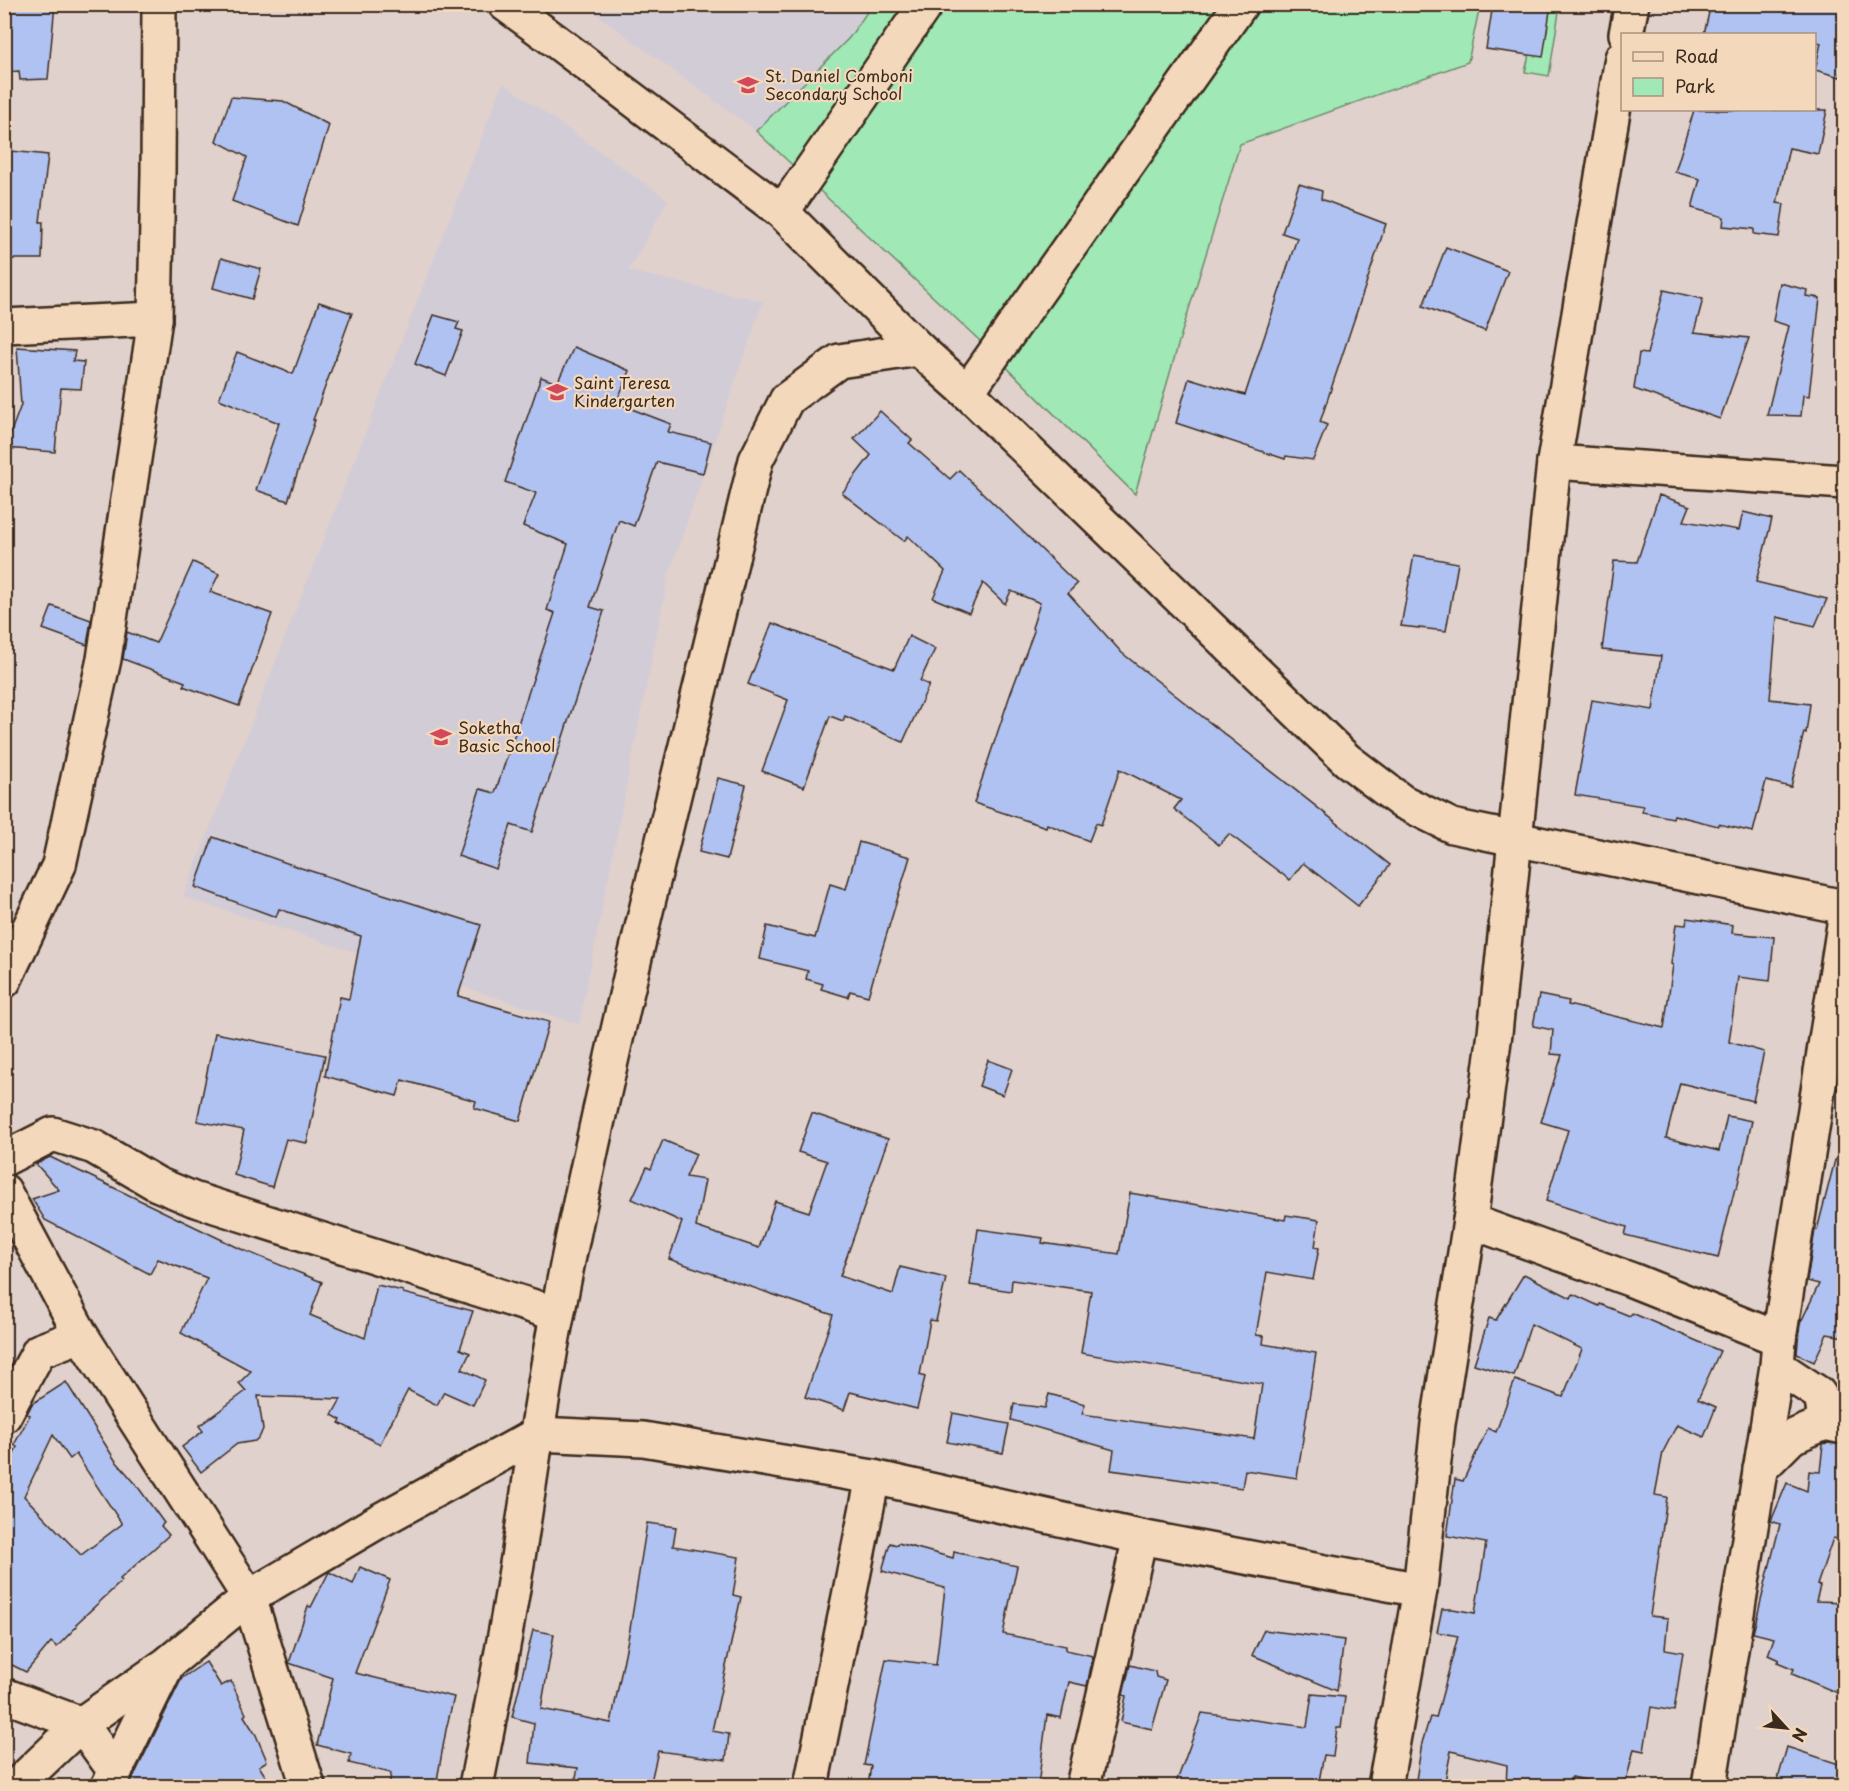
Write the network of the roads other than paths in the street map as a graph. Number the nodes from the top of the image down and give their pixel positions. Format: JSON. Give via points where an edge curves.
{"nodes":[{"id":1,"x":159,"y":4,"type":"edge"},
{"id":2,"x":505,"y":4,"type":"edge"},
{"id":3,"x":926,"y":4,"type":"edge"},
{"id":4,"x":1242,"y":4,"type":"edge"},
{"id":5,"x":1632,"y":4,"type":"edge"},
{"id":6,"x":1626,"y":33,"type":"edge"},
{"id":7,"x":1621,"y":70,"type":"edge"},
{"id":8,"x":782,"y":212,"type":"junction"},
{"id":9,"x":155,"y":319,"type":"junction"},
{"id":10,"x":4,"y":326,"type":"edge"},
{"id":11,"x":919,"y":349,"type":"junction"},
{"id":12,"x":967,"y":392,"type":"junction"},
{"id":13,"x":1554,"y":462,"type":"junction"},
{"id":14,"x":1845,"y":482,"type":"edge"},
{"id":15,"x":1515,"y":839,"type":"junction"},
{"id":16,"x":1845,"y":907,"type":"edge"},
{"id":17,"x":1845,"y":925,"type":"edge"},
{"id":18,"x":4,"y":981,"type":"edge"},
{"id":19,"x":4,"y":1159,"type":"edge"},
{"id":20,"x":4,"y":1191,"type":"edge"},
{"id":21,"x":1470,"y":1221,"type":"junction"},
{"id":22,"x":557,"y":1314,"type":"junction"},
{"id":23,"x":81,"y":1335,"type":"junction"},
{"id":24,"x":1778,"y":1352,"type":"junction"},
{"id":25,"x":4,"y":1416,"type":"edge"},
{"id":26,"x":1835,"y":1425,"type":"edge"},
{"id":27,"x":538,"y":1434,"type":"junction"},
{"id":28,"x":1760,"y":1469,"type":"junction"},
{"id":29,"x":873,"y":1477,"type":"junction"},
{"id":30,"x":1140,"y":1537,"type":"junction"},
{"id":31,"x":1420,"y":1590,"type":"junction"},
{"id":32,"x":249,"y":1597,"type":"junction"},
{"id":33,"x":167,"y":1664,"type":"junction"},
{"id":34,"x":4,"y":1695,"type":"edge"},
{"id":35,"x":81,"y":1724,"type":"junction"},
{"id":36,"x":111,"y":1779,"type":"edge"},
{"id":37,"x":16,"y":1786,"type":"edge"},
{"id":38,"x":308,"y":1786,"type":"edge"},
{"id":39,"x":476,"y":1786,"type":"edge"},
{"id":40,"x":810,"y":1786,"type":"edge"},
{"id":41,"x":1083,"y":1786,"type":"edge"},
{"id":42,"x":1386,"y":1786,"type":"edge"},
{"id":43,"x":1709,"y":1786,"type":"edge"}],
"edges":[{"from":1,"to":9,"type":"street"},
{"from":2,"to":8,"type":"street"},
{"from":3,"to":8,"type":"street"},
{"from":4,"to":12,"type":"street"},
{"from":5,"to":6,"type":"street"},
{"from":7,"to":13,"type":"street"},
{"from":8,"to":11,"type":"street"},
{"from":9,"to":10,"type":"street"},
{"from":9,"to":18,"type":"street","via":[[104,659],[59,865]]},
{"from":11,"to":12,"type":"street"},
{"from":11,"to":22,"type":"street","via":[[839,361],[787,399],[756,460],[609,1063]]},
{"from":12,"to":15,"type":"street","via":[[1347,760],[1401,801],[1452,826]]},
{"from":13,"to":14,"type":"street"},
{"from":13,"to":15,"type":"street"},
{"from":15,"to":16,"type":"street"},
{"from":15,"to":21,"type":"street"},
{"from":17,"to":24,"type":"street"},
{"from":19,"to":22,"type":"street","via":[[53,1134],[94,1147],[157,1184],[193,1199]]},
{"from":20,"to":23,"type":"street"},
{"from":21,"to":24,"type":"street","via":[[1632,1280]]},
{"from":21,"to":31,"type":"street","via":[[1438,1424]]},
{"from":22,"to":27,"type":"street"},
{"from":23,"to":25,"type":"street","via":[[39,1351]]},
{"from":23,"to":32,"type":"street"},
{"from":24,"to":26,"type":"street","via":[[1818,1393]]},
{"from":24,"to":28,"type":"street"},
{"from":26,"to":28,"type":"street","via":[[1792,1437]]},
{"from":27,"to":29,"type":"street","via":[[643,1439]]},
{"from":27,"to":32,"type":"street"},
{"from":27,"to":39,"type":"street","via":[[505,1639]]},
{"from":28,"to":43,"type":"street"},
{"from":29,"to":30,"type":"street"},
{"from":29,"to":40,"type":"street"},
{"from":30,"to":31,"type":"street"},
{"from":30,"to":41,"type":"street"},
{"from":31,"to":42,"type":"street"},
{"from":32,"to":33,"type":"street"},
{"from":32,"to":38,"type":"street"},
{"from":33,"to":35,"type":"street"},
{"from":33,"to":36,"type":"street"},
{"from":34,"to":35,"type":"street"},
{"from":35,"to":36,"type":"street"},
{"from":35,"to":37,"type":"street"}]}
